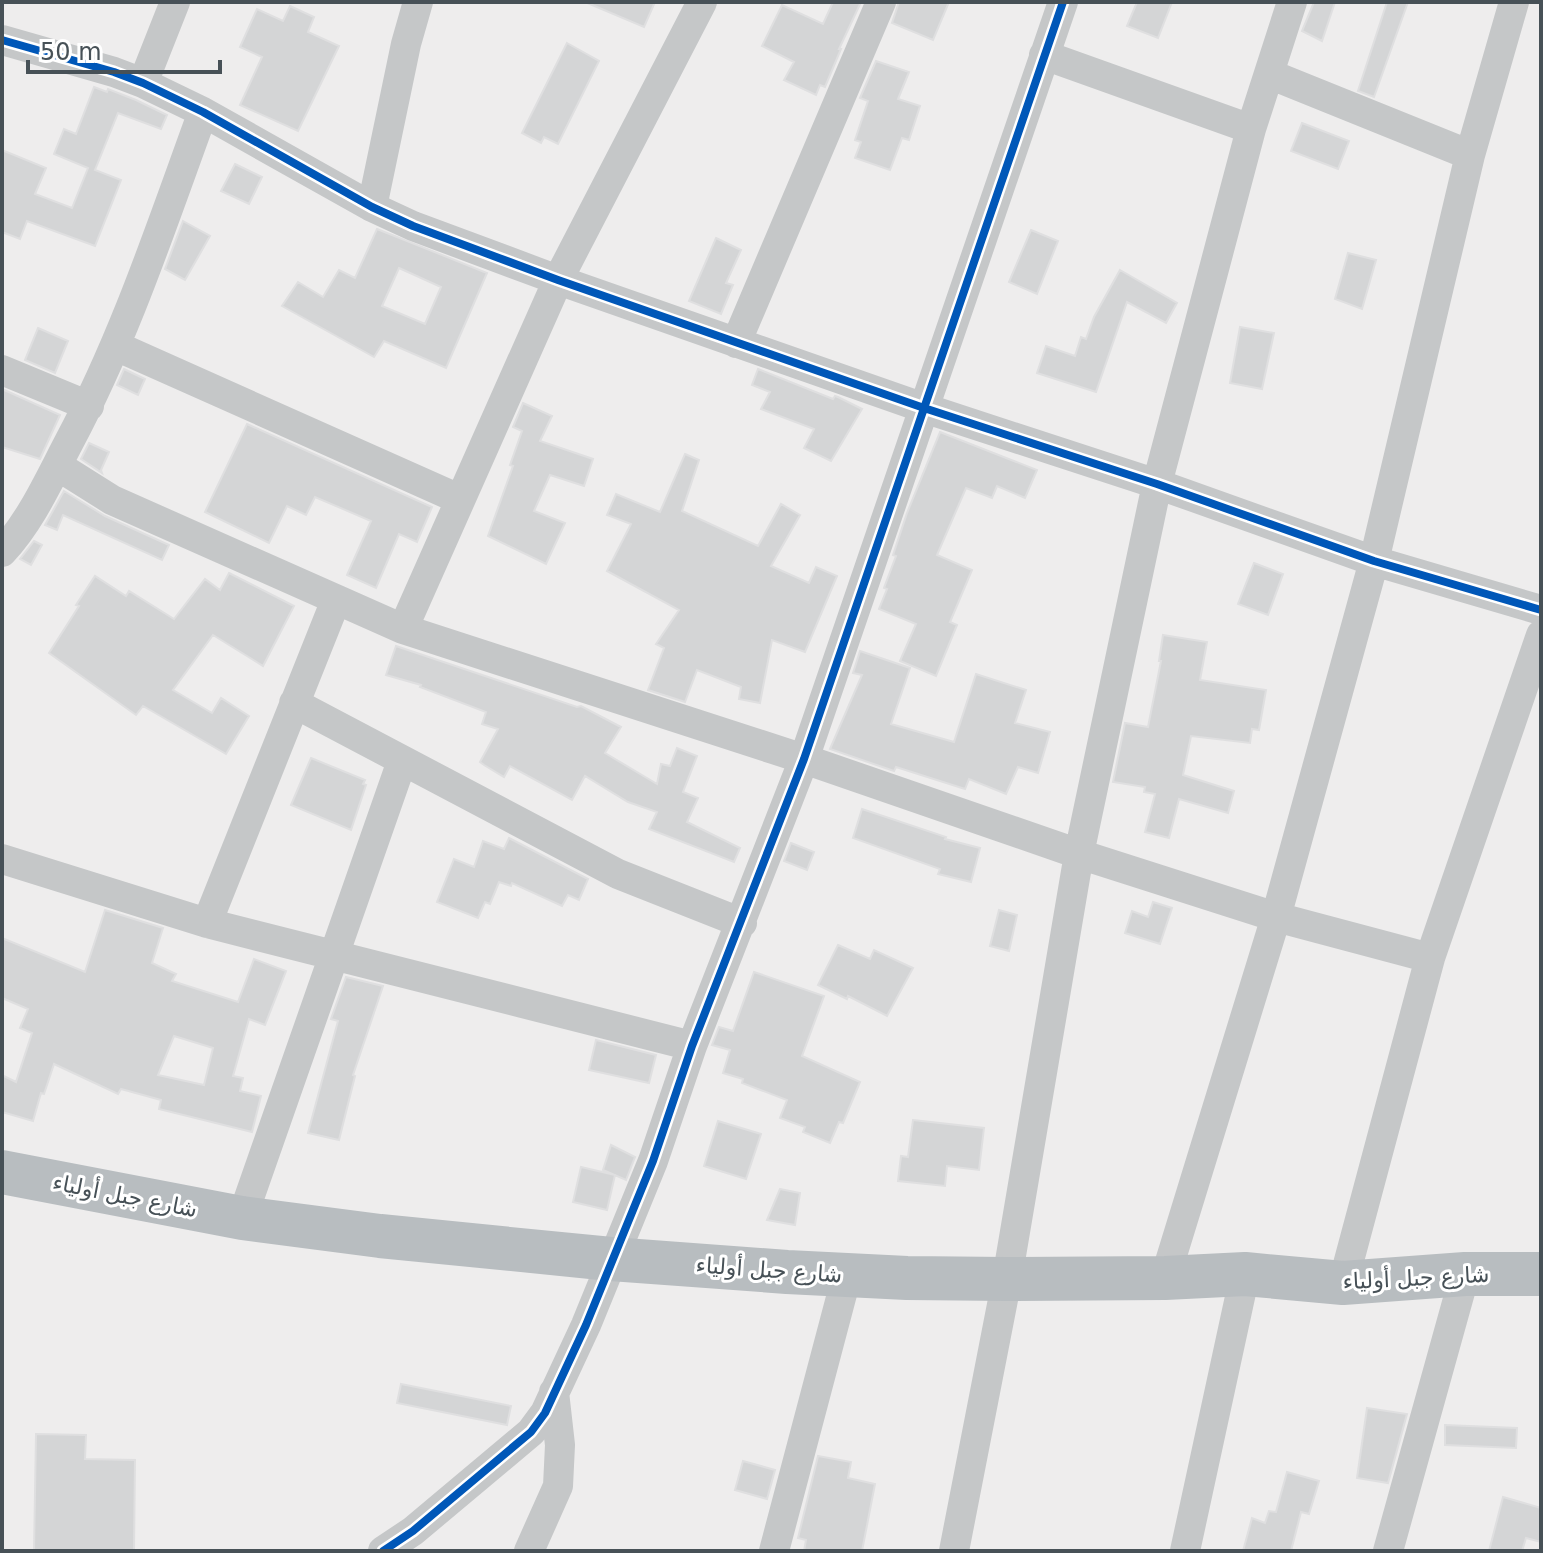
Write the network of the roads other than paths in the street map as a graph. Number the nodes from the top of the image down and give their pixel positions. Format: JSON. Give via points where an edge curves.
{"nodes":[{"id":1,"x":175,"y":2,"type":"edge"},
{"id":2,"x":418,"y":2,"type":"edge"},
{"id":3,"x":702,"y":2,"type":"edge"},
{"id":4,"x":881,"y":2,"type":"edge"},
{"id":5,"x":1063,"y":2,"type":"edge"},
{"id":6,"x":1292,"y":2,"type":"edge"},
{"id":7,"x":1514,"y":2,"type":"edge"},
{"id":8,"x":2,"y":40,"type":"edge"},
{"id":9,"x":1044,"y":55,"type":"junction"},
{"id":10,"x":1269,"y":74,"type":"junction"},
{"id":11,"x":143,"y":83,"type":"junction"},
{"id":12,"x":203,"y":112,"type":"junction"},
{"id":13,"x":1251,"y":129,"type":"junction"},
{"id":14,"x":1470,"y":155,"type":"junction"},
{"id":15,"x":372,"y":207,"type":"junction"},
{"id":16,"x":558,"y":280,"type":"junction"},
{"id":17,"x":736,"y":343,"type":"junction"},
{"id":18,"x":116,"y":346,"type":"junction"},
{"id":19,"x":2,"y":370,"type":"edge"},
{"id":20,"x":89,"y":406,"type":"junction"},
{"id":21,"x":924,"y":408,"type":"junction"},
{"id":22,"x":58,"y":466,"type":"junction"},
{"id":23,"x":1157,"y":484,"type":"junction"},
{"id":24,"x":459,"y":499,"type":"junction"},
{"id":25,"x":2,"y":552,"type":"edge"},
{"id":26,"x":1374,"y":561,"type":"junction"},
{"id":27,"x":336,"y":600,"type":"junction"},
{"id":28,"x":1541,"y":610,"type":"edge"},
{"id":29,"x":403,"y":629,"type":"junction"},
{"id":30,"x":1541,"y":635,"type":"edge"},
{"id":31,"x":294,"y":703,"type":"junction"},
{"id":32,"x":804,"y":759,"type":"junction"},
{"id":33,"x":402,"y":761,"type":"junction"},
{"id":34,"x":1079,"y":854,"type":"junction"},
{"id":35,"x":2,"y":859,"type":"edge"},
{"id":36,"x":1276,"y":917,"type":"junction"},
{"id":37,"x":207,"y":923,"type":"junction"},
{"id":38,"x":742,"y":923,"type":"junction"},
{"id":39,"x":335,"y":954,"type":"junction"},
{"id":40,"x":1430,"y":958,"type":"junction"},
{"id":41,"x":692,"y":1046,"type":"junction"},
{"id":42,"x":2,"y":1172,"type":"edge"},
{"id":43,"x":242,"y":1218,"type":"junction"},
{"id":44,"x":611,"y":1259,"type":"junction"},
{"id":45,"x":1245,"y":1274,"type":"junction"},
{"id":46,"x":1465,"y":1274,"type":"junction"},
{"id":47,"x":1541,"y":1274,"type":"edge"},
{"id":48,"x":847,"y":1275,"type":"junction"},
{"id":49,"x":1165,"y":1278,"type":"junction"},
{"id":50,"x":1007,"y":1279,"type":"junction"},
{"id":51,"x":1343,"y":1283,"type":"junction"},
{"id":52,"x":554,"y":1392,"type":"junction"},
{"id":53,"x":410,"y":1541,"type":"edge"},
{"id":54,"x":383,"y":1551,"type":"edge"},
{"id":55,"x":529,"y":1551,"type":"edge"},
{"id":56,"x":774,"y":1551,"type":"edge"},
{"id":57,"x":954,"y":1551,"type":"edge"},
{"id":58,"x":1185,"y":1551,"type":"edge"},
{"id":59,"x":1388,"y":1551,"type":"edge"}],
"edges":[{"from":1,"to":11,"type":"street"},
{"from":2,"to":15,"type":"street"},
{"from":3,"to":16,"type":"street"},
{"from":4,"to":17,"type":"street"},
{"from":5,"to":9,"type":"street"},
{"from":6,"to":10,"type":"street"},
{"from":7,"to":14,"type":"street"},
{"from":8,"to":11,"type":"street"},
{"from":9,"to":13,"type":"street"},
{"from":9,"to":21,"type":"street"},
{"from":10,"to":13,"type":"street"},
{"from":10,"to":14,"type":"street"},
{"from":11,"to":12,"type":"street"},
{"from":12,"to":15,"type":"street"},
{"from":12,"to":18,"type":"street"},
{"from":13,"to":23,"type":"street"},
{"from":14,"to":26,"type":"street"},
{"from":15,"to":16,"type":"street"},
{"from":16,"to":17,"type":"street"},
{"from":16,"to":24,"type":"street"},
{"from":17,"to":21,"type":"street"},
{"from":18,"to":20,"type":"street"},
{"from":18,"to":24,"type":"street"},
{"from":19,"to":20,"type":"street"},
{"from":20,"to":22,"type":"street"},
{"from":21,"to":23,"type":"street"},
{"from":21,"to":32,"type":"street"},
{"from":22,"to":25,"type":"street","via":[[20,533]]},
{"from":22,"to":27,"type":"street","via":[[112,500]]},
{"from":23,"to":26,"type":"street"},
{"from":23,"to":34,"type":"street"},
{"from":24,"to":29,"type":"street"},
{"from":26,"to":28,"type":"street"},
{"from":26,"to":36,"type":"street"},
{"from":27,"to":29,"type":"street"},
{"from":27,"to":31,"type":"street"},
{"from":29,"to":32,"type":"street"},
{"from":30,"to":40,"type":"street"},
{"from":31,"to":33,"type":"street"},
{"from":31,"to":37,"type":"street"},
{"from":32,"to":34,"type":"street"},
{"from":32,"to":38,"type":"street"},
{"from":33,"to":38,"type":"street","via":[[618,874]]},
{"from":33,"to":39,"type":"street"},
{"from":34,"to":36,"type":"street"},
{"from":34,"to":50,"type":"street"},
{"from":35,"to":37,"type":"street"},
{"from":36,"to":40,"type":"street"},
{"from":36,"to":49,"type":"street"},
{"from":37,"to":39,"type":"street"},
{"from":38,"to":41,"type":"street"},
{"from":39,"to":41,"type":"street"},
{"from":39,"to":43,"type":"street"},
{"from":40,"to":51,"type":"street"},
{"from":41,"to":44,"type":"street","via":[[653,1161]]},
{"from":42,"to":43,"type":"highway","name":"شارع جبل أولياء"},
{"from":43,"to":44,"type":"highway","name":"شارع جبل أولياء"},
{"from":44,"to":48,"type":"highway","name":"شارع جبل أولياء"},
{"from":44,"to":52,"type":"street"},
{"from":45,"to":49,"type":"highway","name":"شارع جبل أولياء"},
{"from":45,"to":51,"type":"highway","name":"شارع جبل أولياء"},
{"from":45,"to":58,"type":"street"},
{"from":46,"to":47,"type":"highway","name":"شارع جبل أولياء"},
{"from":46,"to":51,"type":"highway","name":"شارع جبل أولياء"},
{"from":46,"to":59,"type":"street"},
{"from":48,"to":50,"type":"highway","name":"شارع جبل أولياء"},
{"from":48,"to":56,"type":"street"},
{"from":49,"to":50,"type":"highway","name":"شارع جبل أولياء"},
{"from":50,"to":57,"type":"street"},
{"from":52,"to":53,"type":"street","via":[[531,1432]]},
{"from":52,"to":55,"type":"street","via":[[558,1486]]},
{"from":53,"to":54,"type":"street"}]}
